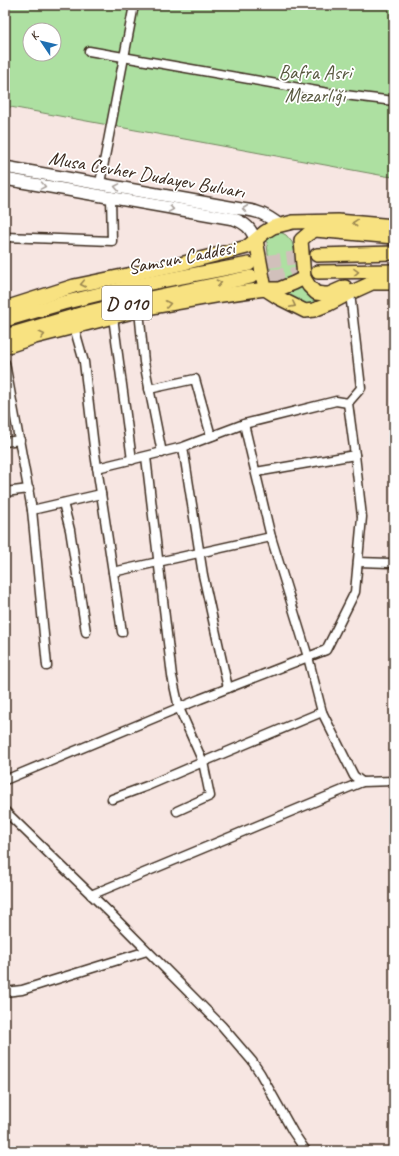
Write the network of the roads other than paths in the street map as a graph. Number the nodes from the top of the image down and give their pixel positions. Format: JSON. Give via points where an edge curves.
{"nodes":[{"id":1,"x":134,"y":5,"type":"edge"},
{"id":2,"x":89,"y":51,"type":"dead end"},
{"id":3,"x":124,"y":58,"type":"junction"},
{"id":4,"x":394,"y":100,"type":"edge"},
{"id":5,"x":5,"y":167,"type":"edge"},
{"id":6,"x":5,"y":180,"type":"edge"},
{"id":7,"x":100,"y":183,"type":"junction"},
{"id":8,"x":111,"y":198,"type":"junction"},
{"id":9,"x":280,"y":224,"type":"junction"},
{"id":10,"x":394,"y":226,"type":"edge"},
{"id":11,"x":5,"y":237,"type":"edge"},
{"id":12,"x":394,"y":237,"type":"edge"},
{"id":13,"x":256,"y":240,"type":"junction"},
{"id":14,"x":301,"y":240,"type":"junction"},
{"id":15,"x":394,"y":252,"type":"edge"},
{"id":16,"x":317,"y":255,"type":"tunnel mouth"},
{"id":17,"x":249,"y":264,"type":"tunnel mouth"},
{"id":18,"x":394,"y":271,"type":"edge"},
{"id":19,"x":318,"y":272,"type":"tunnel mouth"},
{"id":20,"x":251,"y":277,"type":"tunnel mouth"},
{"id":21,"x":304,"y":278,"type":"junction"},
{"id":22,"x":394,"y":283,"type":"edge"},
{"id":23,"x":265,"y":289,"type":"junction"},
{"id":24,"x":350,"y":292,"type":"junction"},
{"id":25,"x":6,"y":306,"type":"edge"},
{"id":26,"x":139,"y":310,"type":"junction"},
{"id":27,"x":113,"y":317,"type":"junction"},
{"id":28,"x":5,"y":320,"type":"edge"},
{"id":29,"x":74,"y":327,"type":"junction"},
{"id":30,"x":5,"y":336,"type":"edge"},
{"id":31,"x":5,"y":347,"type":"edge"},
{"id":32,"x":5,"y":363,"type":"edge"},
{"id":33,"x":149,"y":389,"type":"junction"},
{"id":34,"x":348,"y":403,"type":"junction"},
{"id":35,"x":244,"y":424,"type":"junction"},
{"id":36,"x":211,"y":436,"type":"junction"},
{"id":37,"x":20,"y":440,"type":"junction"},
{"id":38,"x":5,"y":442,"type":"edge"},
{"id":39,"x":183,"y":447,"type":"junction"},
{"id":40,"x":162,"y":453,"type":"junction"},
{"id":41,"x":356,"y":455,"type":"junction"},
{"id":42,"x":146,"y":457,"type":"junction"},
{"id":43,"x":132,"y":460,"type":"junction"},
{"id":44,"x":97,"y":468,"type":"junction"},
{"id":45,"x":256,"y":472,"type":"junction"},
{"id":46,"x":29,"y":489,"type":"junction"},
{"id":47,"x":5,"y":492,"type":"edge"},
{"id":48,"x":101,"y":494,"type":"junction"},
{"id":49,"x":63,"y":503,"type":"junction"},
{"id":50,"x":32,"y":510,"type":"junction"},
{"id":51,"x":271,"y":537,"type":"junction"},
{"id":52,"x":199,"y":552,"type":"junction"},
{"id":53,"x":159,"y":562,"type":"junction"},
{"id":54,"x":358,"y":562,"type":"junction"},
{"id":55,"x":390,"y":563,"type":"dead end"},
{"id":56,"x":113,"y":572,"type":"junction"},
{"id":57,"x":86,"y":632,"type":"dead end"},
{"id":58,"x":122,"y":632,"type":"dead end"},
{"id":59,"x":308,"y":657,"type":"junction"},
{"id":60,"x":47,"y":666,"type":"dead end"},
{"id":61,"x":228,"y":688,"type":"junction"},
{"id":62,"x":180,"y":708,"type":"junction"},
{"id":63,"x":322,"y":712,"type":"junction"},
{"id":64,"x":203,"y":762,"type":"junction"},
{"id":65,"x":5,"y":780,"type":"edge"},
{"id":66,"x":394,"y":781,"type":"edge"},
{"id":67,"x":362,"y":782,"type":"junction"},
{"id":68,"x":112,"y":799,"type":"dead end"},
{"id":69,"x":177,"y":811,"type":"dead end"},
{"id":70,"x":5,"y":812,"type":"edge"},
{"id":71,"x":91,"y":895,"type":"junction"},
{"id":72,"x":147,"y":951,"type":"junction"},
{"id":73,"x":5,"y":992,"type":"edge"},
{"id":74,"x":306,"y":1151,"type":"edge"}],
"edges":[{"from":1,"to":3,"type":"street"},
{"from":2,"to":3,"type":"street"},
{"from":3,"to":4,"type":"street","via":[[328,93]]},
{"from":3,"to":7,"type":"street"},
{"from":5,"to":7,"type":"main road","name":"Musa Cevher Dudayev Bulvarı"},
{"from":6,"to":8,"type":"main road","name":"Musa Cevher Dudayev Bulvarı","one_way":true},
{"from":9,"to":7,"type":"main road","name":"Musa Cevher Dudayev Bulvarı","one_way":true,"via":[[256,211]]},
{"from":8,"to":11,"type":"street","via":[[112,241]]},
{"from":8,"to":13,"type":"main road","name":"Musa Cevher Dudayev Bulvarı","one_way":true,"via":[[234,219],[247,226]]},
{"from":10,"to":9,"type":"highway","one_way":true,"via":[[338,221]]},
{"from":9,"to":13,"type":"highway"},
{"from":9,"to":14,"type":"highway"},
{"from":12,"to":14,"type":"highway","via":[[315,230]]},
{"from":13,"to":23,"type":"highway"},
{"from":13,"to":25,"type":"highway","one_way":true,"via":[[247,247],[230,252],[74,286]]},
{"from":14,"to":21,"type":"highway"},
{"from":15,"to":16,"type":"highway"},
{"from":17,"to":28,"type":"highway","name":"Samsun Caddesi","number":"D 010","via":[[124,288]]},
{"from":19,"to":18,"type":"highway","one_way":true},
{"from":30,"to":20,"type":"highway","name":"Samsun Caddesi","number":"D 010","one_way":true,"via":[[91,311]]},
{"from":21,"to":23,"type":"highway","via":[[280,289]]},
{"from":21,"to":24,"type":"highway","via":[[316,292],[329,294],[348,286]]},
{"from":22,"to":24,"type":"highway","via":[[372,283]]},
{"from":23,"to":24,"type":"highway","one_way":true,"via":[[305,311],[329,304]]},
{"from":26,"to":23,"type":"highway","one_way":true},
{"from":24,"to":34,"type":"street","via":[[361,388]]},
{"from":26,"to":27,"type":"highway"},
{"from":26,"to":33,"type":"street"},
{"from":27,"to":29,"type":"highway"},
{"from":27,"to":43,"type":"street"},
{"from":31,"to":29,"type":"highway","one_way":true},
{"from":29,"to":44,"type":"street","via":[[84,362]]},
{"from":32,"to":37,"type":"street"},
{"from":33,"to":36,"type":"street","via":[[195,379]]},
{"from":33,"to":40,"type":"street"},
{"from":34,"to":35,"type":"street","via":[[336,401]]},
{"from":34,"to":41,"type":"street"},
{"from":35,"to":36,"type":"street"},
{"from":35,"to":45,"type":"street"},
{"from":36,"to":39,"type":"street"},
{"from":37,"to":38,"type":"street"},
{"from":37,"to":46,"type":"street"},
{"from":39,"to":40,"type":"street"},
{"from":39,"to":52,"type":"street"},
{"from":40,"to":42,"type":"street"},
{"from":41,"to":45,"type":"street"},
{"from":41,"to":54,"type":"street","via":[[362,517]]},
{"from":42,"to":43,"type":"street"},
{"from":42,"to":53,"type":"street"},
{"from":43,"to":44,"type":"street"},
{"from":44,"to":48,"type":"street"},
{"from":45,"to":51,"type":"street"},
{"from":46,"to":47,"type":"street"},
{"from":46,"to":50,"type":"street"},
{"from":48,"to":49,"type":"street"},
{"from":48,"to":56,"type":"street"},
{"from":49,"to":50,"type":"street"},
{"from":49,"to":57,"type":"street","via":[[70,530]]},
{"from":50,"to":60,"type":"street"},
{"from":51,"to":52,"type":"street"},
{"from":51,"to":59,"type":"street"},
{"from":52,"to":53,"type":"street"},
{"from":52,"to":61,"type":"street"},
{"from":53,"to":56,"type":"street"},
{"from":53,"to":62,"type":"street","via":[[172,676]]},
{"from":54,"to":55,"type":"street"},
{"from":54,"to":59,"type":"street","via":[[355,592],[326,650]]},
{"from":56,"to":58,"type":"street"},
{"from":59,"to":61,"type":"street"},
{"from":59,"to":63,"type":"street"},
{"from":61,"to":62,"type":"street"},
{"from":62,"to":64,"type":"street"},
{"from":62,"to":65,"type":"street"},
{"from":63,"to":64,"type":"street"},
{"from":63,"to":67,"type":"street","via":[[354,776]]},
{"from":64,"to":68,"type":"street"},
{"from":64,"to":69,"type":"street","via":[[210,796]]},
{"from":66,"to":67,"type":"street"},
{"from":67,"to":71,"type":"street"},
{"from":70,"to":71,"type":"street"},
{"from":71,"to":72,"type":"street"},
{"from":72,"to":73,"type":"street","via":[[22,990]]},
{"from":72,"to":74,"type":"street","via":[[252,1060]]}]}
